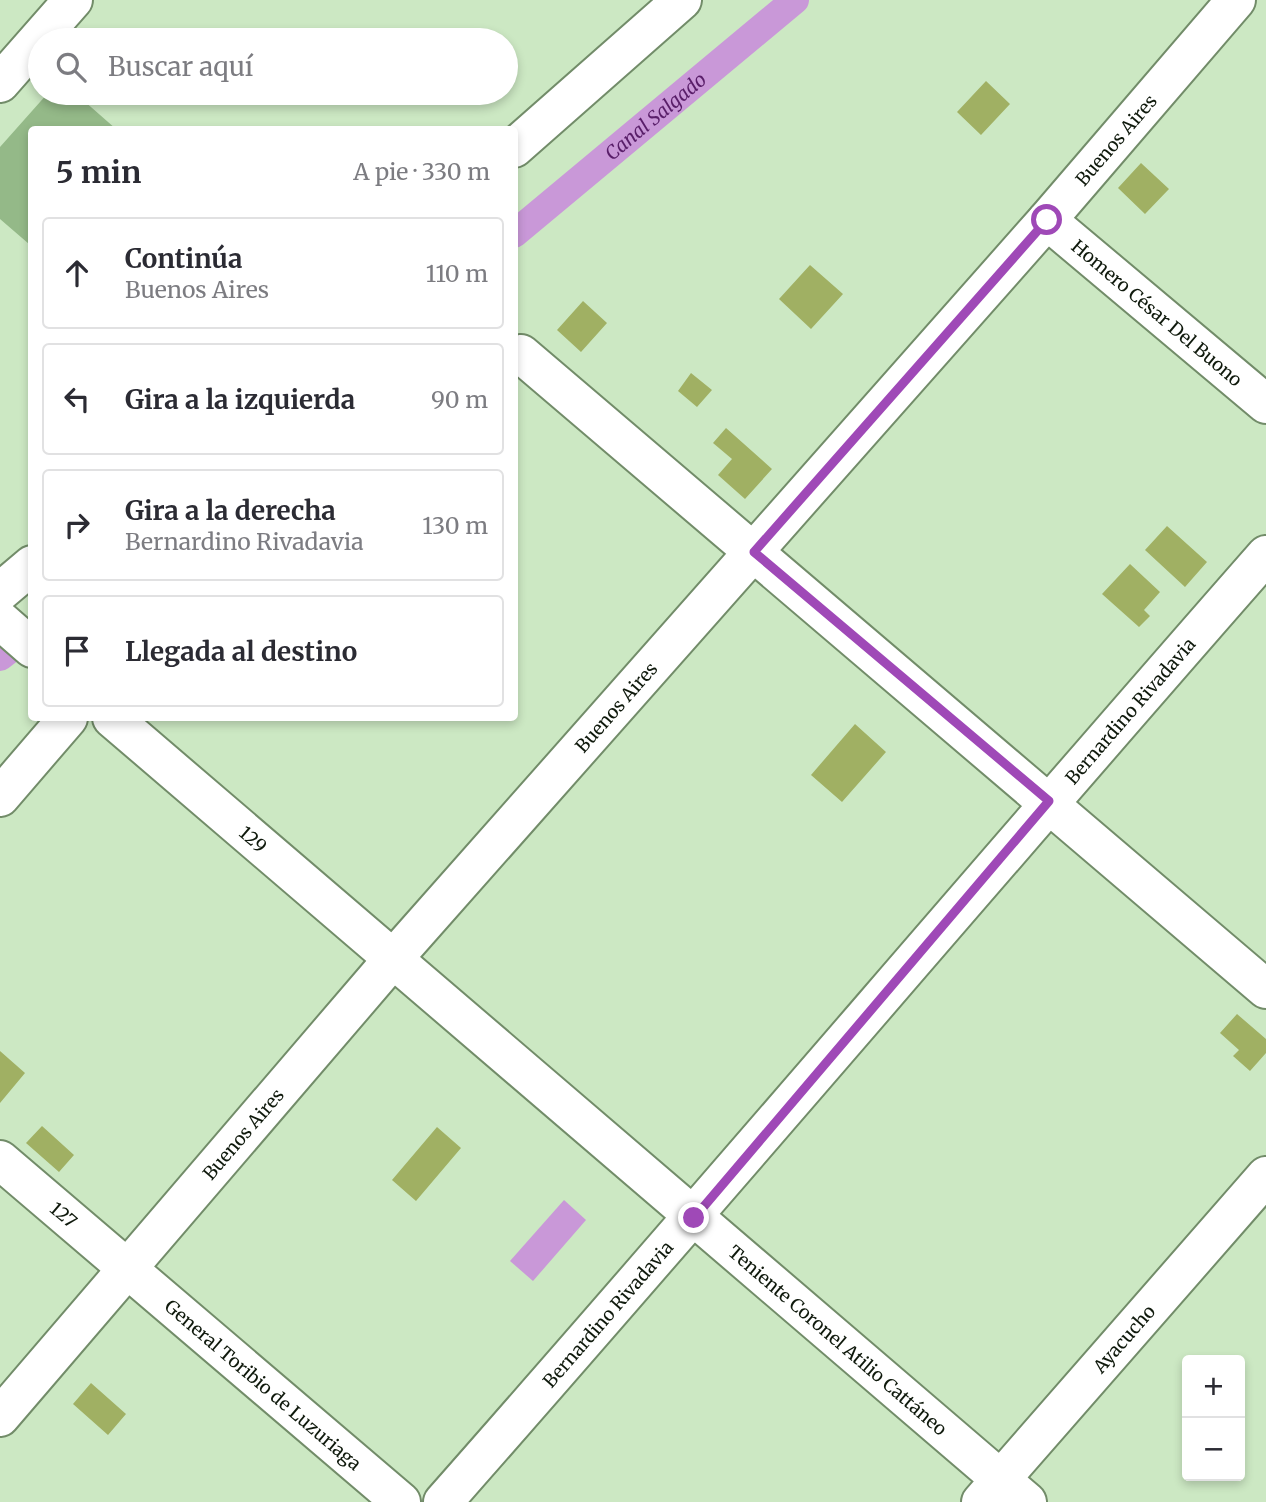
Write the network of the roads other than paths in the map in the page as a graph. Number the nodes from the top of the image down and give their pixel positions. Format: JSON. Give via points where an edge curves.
{"nodes":[{"id":1,"x":73,"y":0,"type":"edge"},
{"id":2,"x":682,"y":0,"type":"edge"},
{"id":3,"x":1236,"y":0,"type":"edge"},
{"id":4,"x":48,"y":28,"type":"edge"},
{"id":5,"x":28,"y":51,"type":"edge"},
{"id":6,"x":0,"y":83,"type":"edge"},
{"id":7,"x":518,"y":144,"type":"edge"},
{"id":8,"x":1047,"y":220,"type":"junction"},
{"id":9,"x":521,"y":354,"type":"dead end"},
{"id":10,"x":1266,"y":404,"type":"edge"},
{"id":11,"x":754,"y":552,"type":"junction"},
{"id":12,"x":1266,"y":555,"type":"edge"},
{"id":13,"x":28,"y":568,"type":"edge"},
{"id":14,"x":0,"y":592,"type":"edge"},
{"id":15,"x":0,"y":620,"type":"edge"},
{"id":16,"x":28,"y":644,"type":"edge"},
{"id":17,"x":65,"y":721,"type":"edge"},
{"id":18,"x":115,"y":721,"type":"edge"},
{"id":19,"x":0,"y":797,"type":"edge"},
{"id":20,"x":1049,"y":801,"type":"junction"},
{"id":21,"x":392,"y":960,"type":"junction"},
{"id":22,"x":1266,"y":989,"type":"edge"},
{"id":23,"x":0,"y":1160,"type":"edge"},
{"id":24,"x":1266,"y":1176,"type":"edge"},
{"id":25,"x":694,"y":1218,"type":"junction"},
{"id":26,"x":127,"y":1269,"type":"junction"},
{"id":27,"x":0,"y":1417,"type":"edge"},
{"id":28,"x":1003,"y":1494,"type":"edge"},
{"id":29,"x":401,"y":1502,"type":"edge"},
{"id":30,"x":443,"y":1502,"type":"edge"}],
"edges":[{"from":1,"to":4,"type":"street"},
{"from":2,"to":7,"type":"street"},
{"from":3,"to":8,"type":"street","name":"Buenos Aires"},
{"from":5,"to":6,"type":"street"},
{"from":8,"to":10,"type":"street","name":"Homero César Del Buono"},
{"from":8,"to":11,"type":"street","name":"Buenos Aires"},
{"from":9,"to":11,"type":"street"},
{"from":11,"to":20,"type":"street"},
{"from":11,"to":21,"type":"street","name":"Buenos Aires"},
{"from":12,"to":20,"type":"street","name":"Bernardino Rivadavia"},
{"from":13,"to":14,"type":"street"},
{"from":15,"to":16,"type":"street"},
{"from":17,"to":19,"type":"street"},
{"from":18,"to":21,"type":"street","name":"129"},
{"from":20,"to":22,"type":"street"},
{"from":20,"to":25,"type":"street","name":"Bernardino Rivadavia"},
{"from":21,"to":25,"type":"street","name":"Teniente Coronel Atilio Cattáneo"},
{"from":21,"to":26,"type":"street","name":"Buenos Aires"},
{"from":23,"to":26,"type":"street","name":"127"},
{"from":24,"to":28,"type":"street","name":"Ayacucho"},
{"from":25,"to":28,"type":"street","name":"Teniente Coronel Atilio Cattáneo"},
{"from":25,"to":30,"type":"street","name":"Bernardino Rivadavia"},
{"from":26,"to":27,"type":"street","name":"Buenos Aires"},
{"from":26,"to":29,"type":"street","name":"General Toribio de Luzuriaga"}]}
